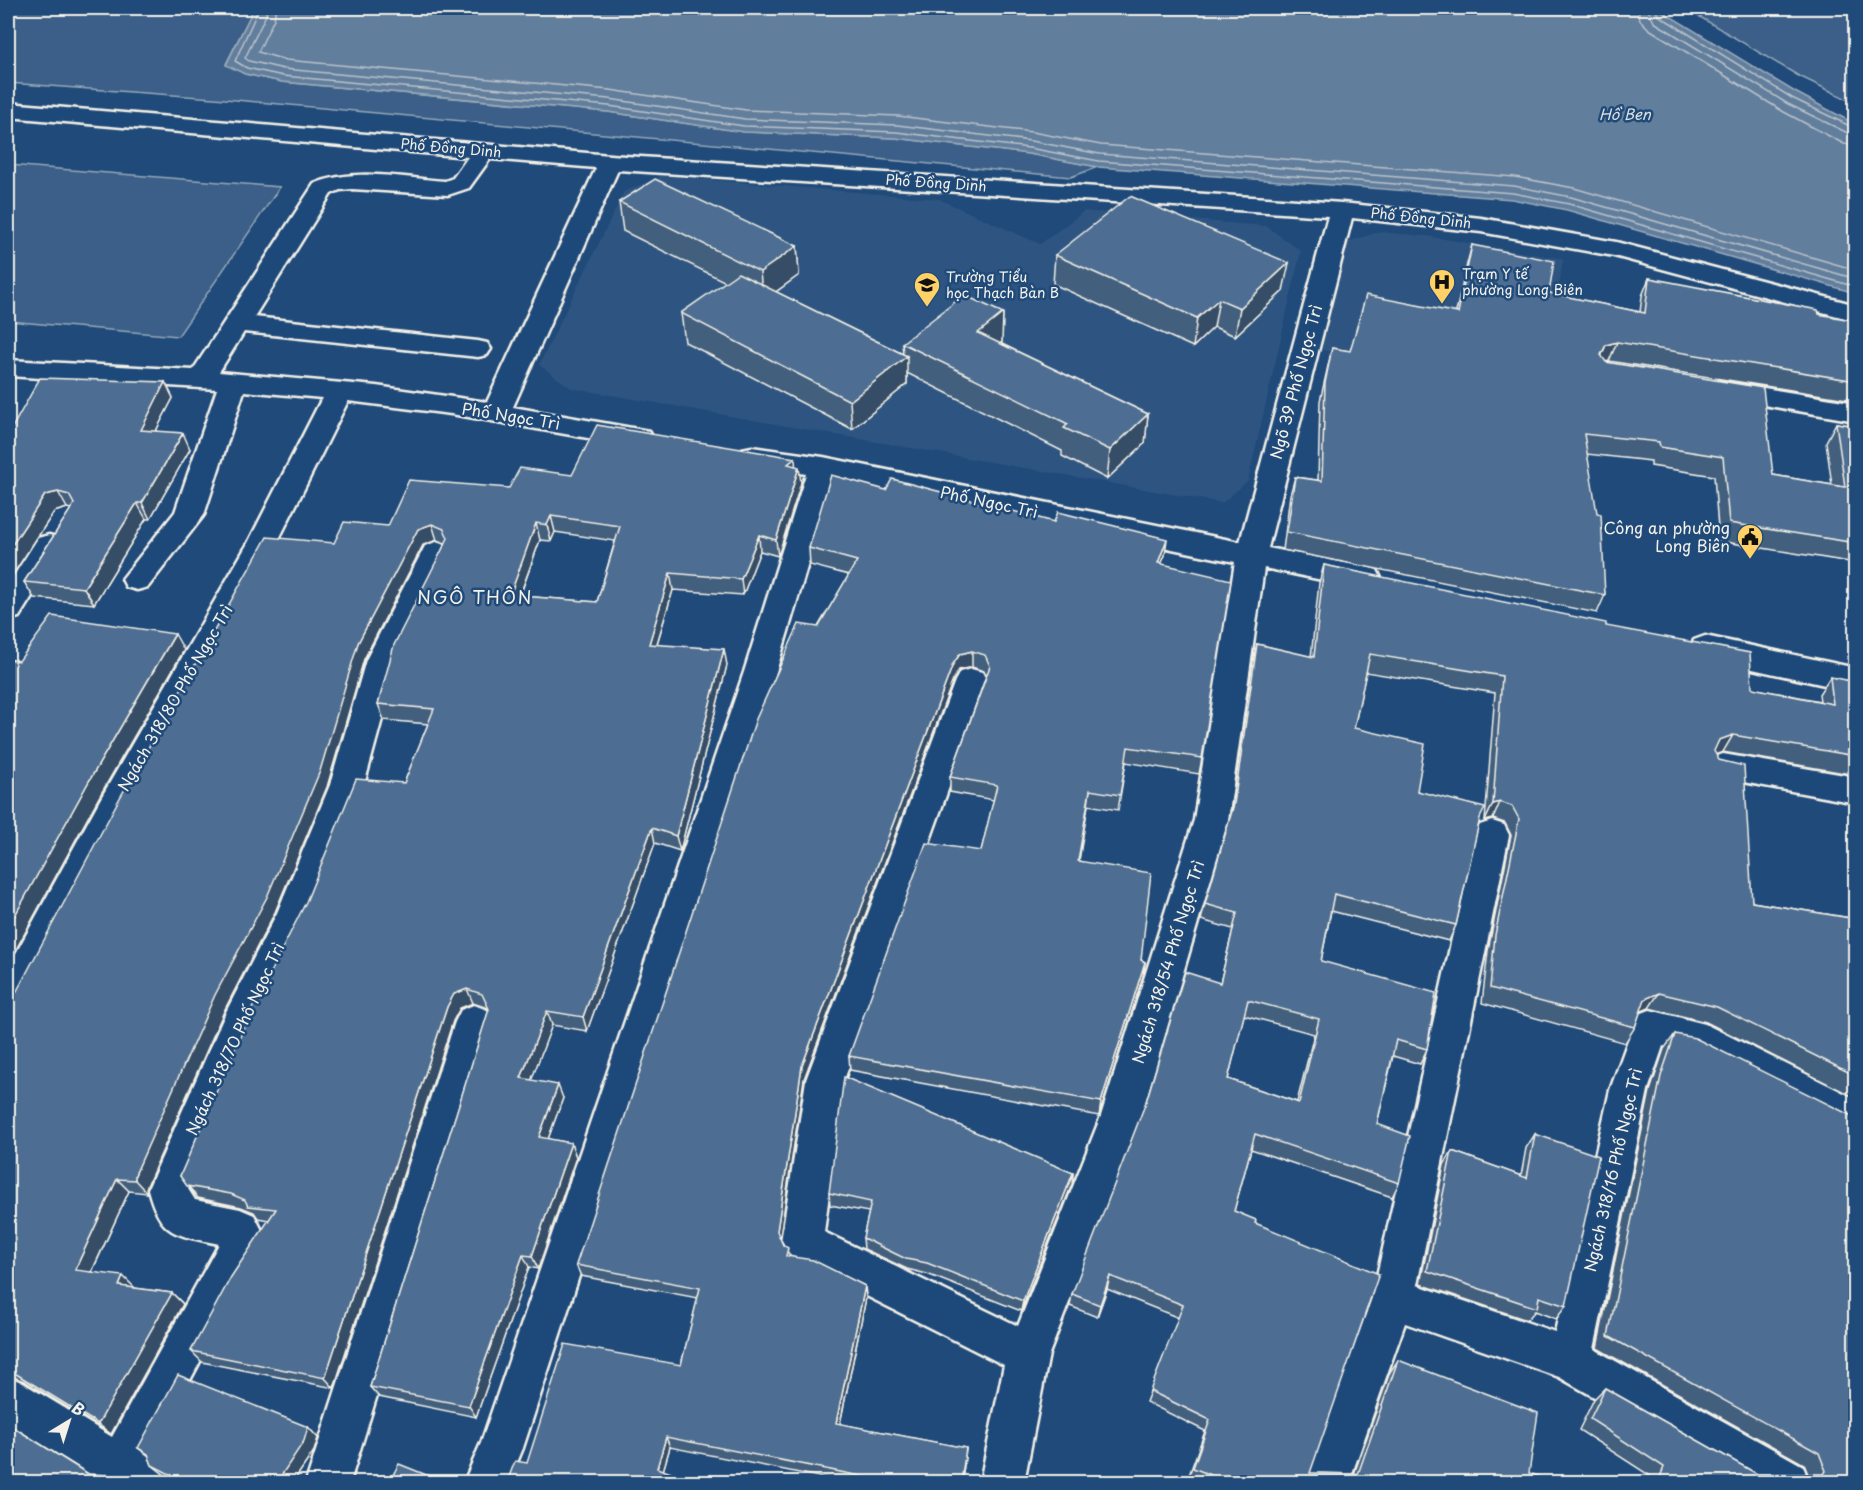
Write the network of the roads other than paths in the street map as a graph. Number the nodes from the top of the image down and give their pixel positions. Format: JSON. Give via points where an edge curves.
{"nodes":[{"id":1,"x":12,"y":116,"type":"edge"},
{"id":2,"x":484,"y":151,"type":"junction"},
{"id":3,"x":610,"y":162,"type":"junction"},
{"id":4,"x":1342,"y":210,"type":"junction"},
{"id":5,"x":1856,"y":313,"type":"edge"},
{"id":6,"x":237,"y":323,"type":"junction"},
{"id":7,"x":478,"y":349,"type":"dead end"},
{"id":8,"x":8,"y":368,"type":"edge"},
{"id":9,"x":201,"y":379,"type":"junction"},
{"id":10,"x":233,"y":383,"type":"junction"},
{"id":11,"x":1691,"y":386,"type":"edge"},
{"id":12,"x":339,"y":391,"type":"junction"},
{"id":13,"x":1856,"y":412,"type":"edge"},
{"id":14,"x":496,"y":413,"type":"junction"},
{"id":15,"x":663,"y":442,"type":"edge"},
{"id":16,"x":732,"y":452,"type":"edge"},
{"id":17,"x":824,"y":466,"type":"junction"},
{"id":18,"x":66,"y":520,"type":"edge"},
{"id":19,"x":436,"y":554,"type":"dead end"},
{"id":20,"x":1251,"y":555,"type":"junction"},
{"id":21,"x":137,"y":579,"type":"dead end"},
{"id":22,"x":1390,"y":583,"type":"edge"},
{"id":23,"x":8,"y":609,"type":"edge"},
{"id":24,"x":1680,"y":643,"type":"edge"},
{"id":25,"x":1856,"y":680,"type":"edge"},
{"id":26,"x":971,"y":681,"type":"dead end"},
{"id":27,"x":1723,"y":767,"type":"edge"},
{"id":28,"x":1856,"y":790,"type":"edge"},
{"id":29,"x":1492,"y":835,"type":"dead end"},
{"id":30,"x":8,"y":1003,"type":"edge"},
{"id":31,"x":474,"y":1022,"type":"dead end"},
{"id":32,"x":1856,"y":1119,"type":"edge"},
{"id":33,"x":1393,"y":1298,"type":"junction"},
{"id":34,"x":1028,"y":1354,"type":"junction"},
{"id":35,"x":1570,"y":1359,"type":"junction"},
{"id":36,"x":8,"y":1398,"type":"edge"},
{"id":37,"x":128,"y":1476,"type":"edge"},
{"id":38,"x":328,"y":1482,"type":"edge"},
{"id":39,"x":486,"y":1482,"type":"edge"},
{"id":40,"x":1002,"y":1482,"type":"edge"},
{"id":41,"x":1328,"y":1482,"type":"edge"},
{"id":42,"x":1787,"y":1482,"type":"edge"}],
"edges":[{"from":1,"to":2,"type":"street","name":"Phố Đồng Dinh"},
{"from":2,"to":3,"type":"street","name":"Phố Đồng Dinh"},
{"from":2,"to":6,"type":"street","via":[[461,183],[448,188],[336,183],[322,189]]},
{"from":3,"to":4,"type":"street","name":"Phố Đồng Dinh"},
{"from":3,"to":14,"type":"street"},
{"from":4,"to":5,"type":"street","name":"Phố Đồng Dinh","via":[[1480,225],[1616,249]]},
{"from":4,"to":20,"type":"street","name":"Ngõ 39 Phố Ngọc Trì"},
{"from":6,"to":7,"type":"street"},
{"from":6,"to":9,"type":"street"},
{"from":8,"to":9,"type":"street","name":"Phố Ngọc Trì"},
{"from":9,"to":10,"type":"street","name":"Phố Ngọc Trì"},
{"from":10,"to":12,"type":"street","name":"Phố Ngọc Trì"},
{"from":10,"to":21,"type":"street","via":[[189,515]]},
{"from":11,"to":13,"type":"street"},
{"from":12,"to":14,"type":"street","name":"Phố Ngọc Trì"},
{"from":12,"to":30,"type":"street","name":"Ngách 318/80 Phố Ngọc Trì","via":[[267,537],[60,903]]},
{"from":14,"to":15,"type":"street","name":"Phố Ngọc Trì"},
{"from":16,"to":17,"type":"street","name":"Phố Ngọc Trì"},
{"from":17,"to":20,"type":"street","name":"Phố Ngọc Trì"},
{"from":17,"to":39,"type":"street","via":[[760,672],[501,1448]]},
{"from":18,"to":23,"type":"street"},
{"from":19,"to":37,"type":"street","name":"Ngách 318/70 Phố Ngọc Trì","via":[[382,660],[347,785],[294,916],[246,1010],[168,1189],[173,1206],[184,1217],[240,1229],[245,1238]]},
{"from":20,"to":22,"type":"street","name":"Phố Ngọc Trì"},
{"from":20,"to":34,"type":"street","name":"Ngách 318/54 Phố Ngọc Trì","via":[[1211,820],[1121,1116]]},
{"from":24,"to":25,"type":"street"},
{"from":26,"to":34,"type":"street","via":[[825,1080],[802,1242]]},
{"from":27,"to":28,"type":"street"},
{"from":29,"to":33,"type":"street"},
{"from":31,"to":38,"type":"street"},
{"from":32,"to":35,"type":"street","name":"Ngách 318/16 Phố Ngọc Trì","via":[[1692,1036],[1650,1028],[1629,1090]]},
{"from":33,"to":35,"type":"street"},
{"from":33,"to":41,"type":"street"},
{"from":34,"to":40,"type":"street","name":"Ngách 318/54 Phố Ngọc Trì"},
{"from":35,"to":42,"type":"street"},
{"from":36,"to":37,"type":"street"}]}
